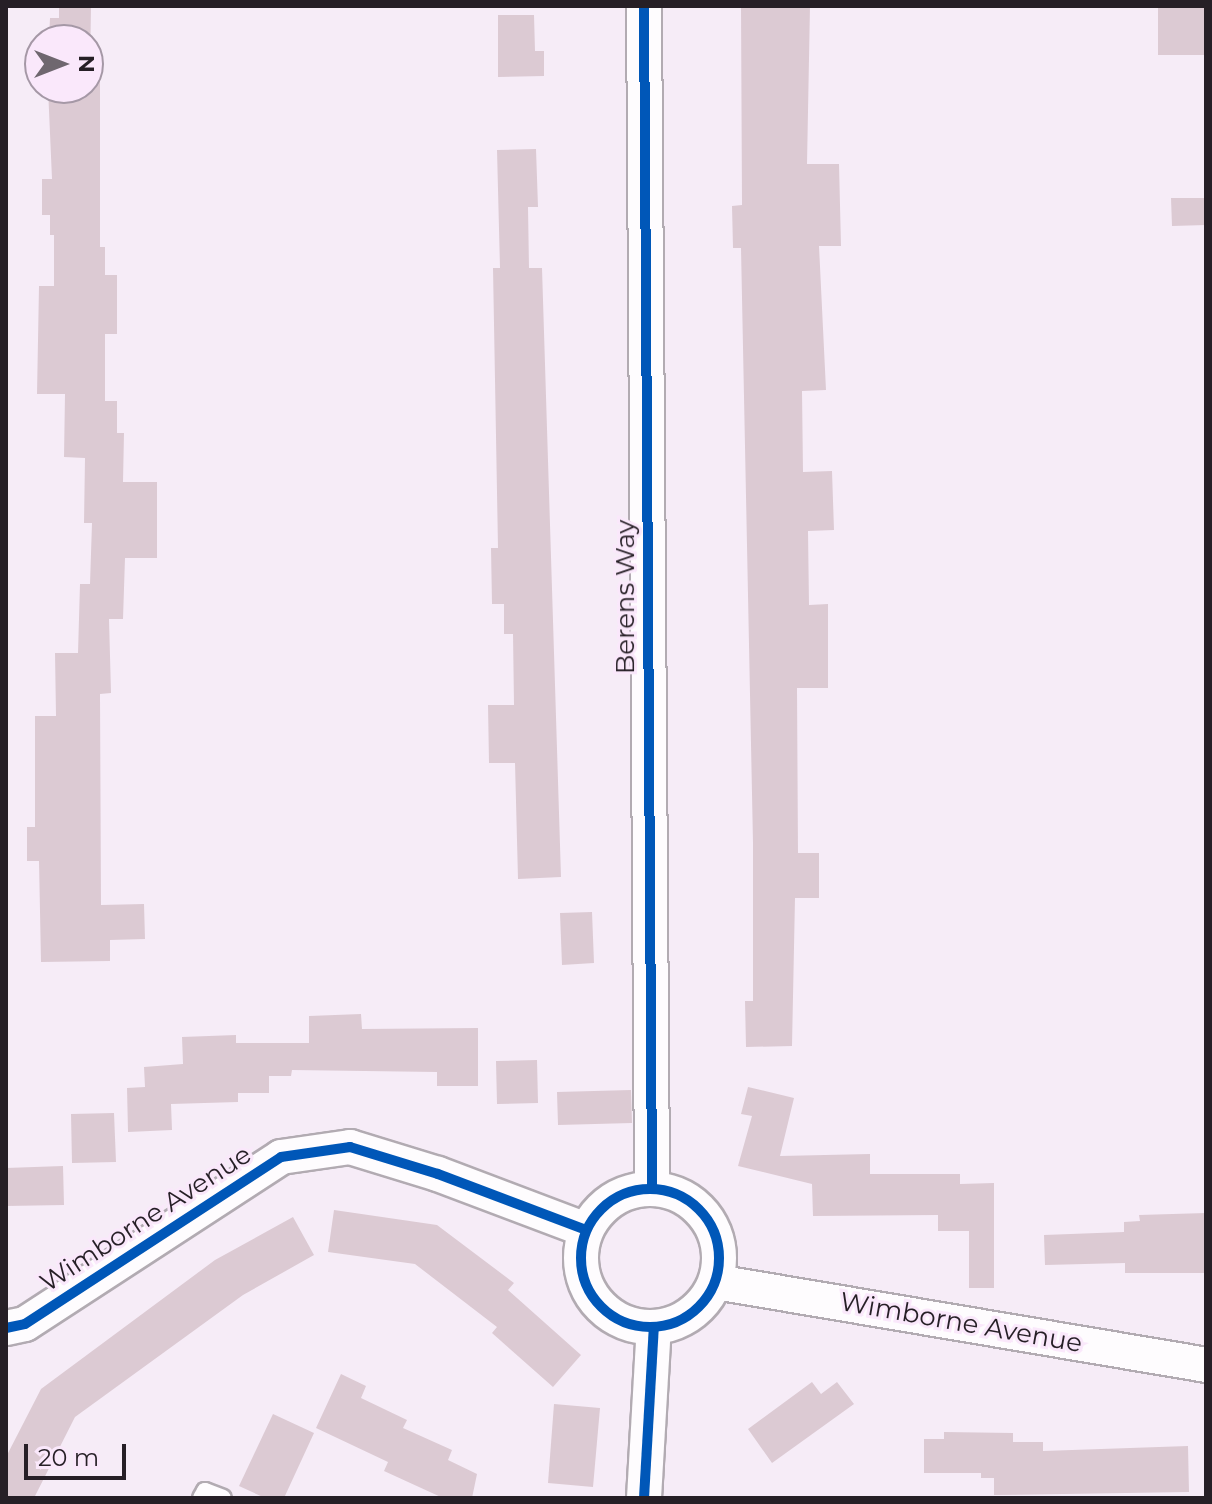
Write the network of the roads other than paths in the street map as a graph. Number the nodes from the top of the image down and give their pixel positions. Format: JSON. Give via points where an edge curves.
{"nodes":[{"id":1,"x":644,"y":6,"type":"edge"},
{"id":2,"x":652,"y":1188,"type":"junction"},
{"id":3,"x":586,"y":1230,"type":"junction"},
{"id":4,"x":716,"y":1282,"type":"junction"},
{"id":5,"x":654,"y":1327,"type":"junction"},
{"id":6,"x":6,"y":1328,"type":"edge"},
{"id":7,"x":1206,"y":1365,"type":"edge"},
{"id":8,"x":201,"y":1498,"type":"edge"},
{"id":9,"x":223,"y":1498,"type":"edge"},
{"id":10,"x":644,"y":1498,"type":"edge"}],
"edges":[{"from":1,"to":2,"type":"street","name":"Berens Way"},
{"from":2,"to":3,"type":"street","via":[[613,1199]]},
{"from":2,"to":4,"type":"street","via":[[683,1197],[707,1218],[720,1260]]},
{"from":3,"to":5,"type":"street","via":[[581,1253],[593,1298],[631,1325]]},
{"from":3,"to":6,"type":"street","name":"Wimborne Avenue","via":[[350,1147],[281,1157],[25,1324]]},
{"from":4,"to":5,"type":"street","via":[[692,1314]]},
{"from":4,"to":7,"type":"street","name":"Wimborne Avenue"},
{"from":5,"to":10,"type":"street"},
{"from":8,"to":9,"type":"lane","via":[[205,1491]]}]}
